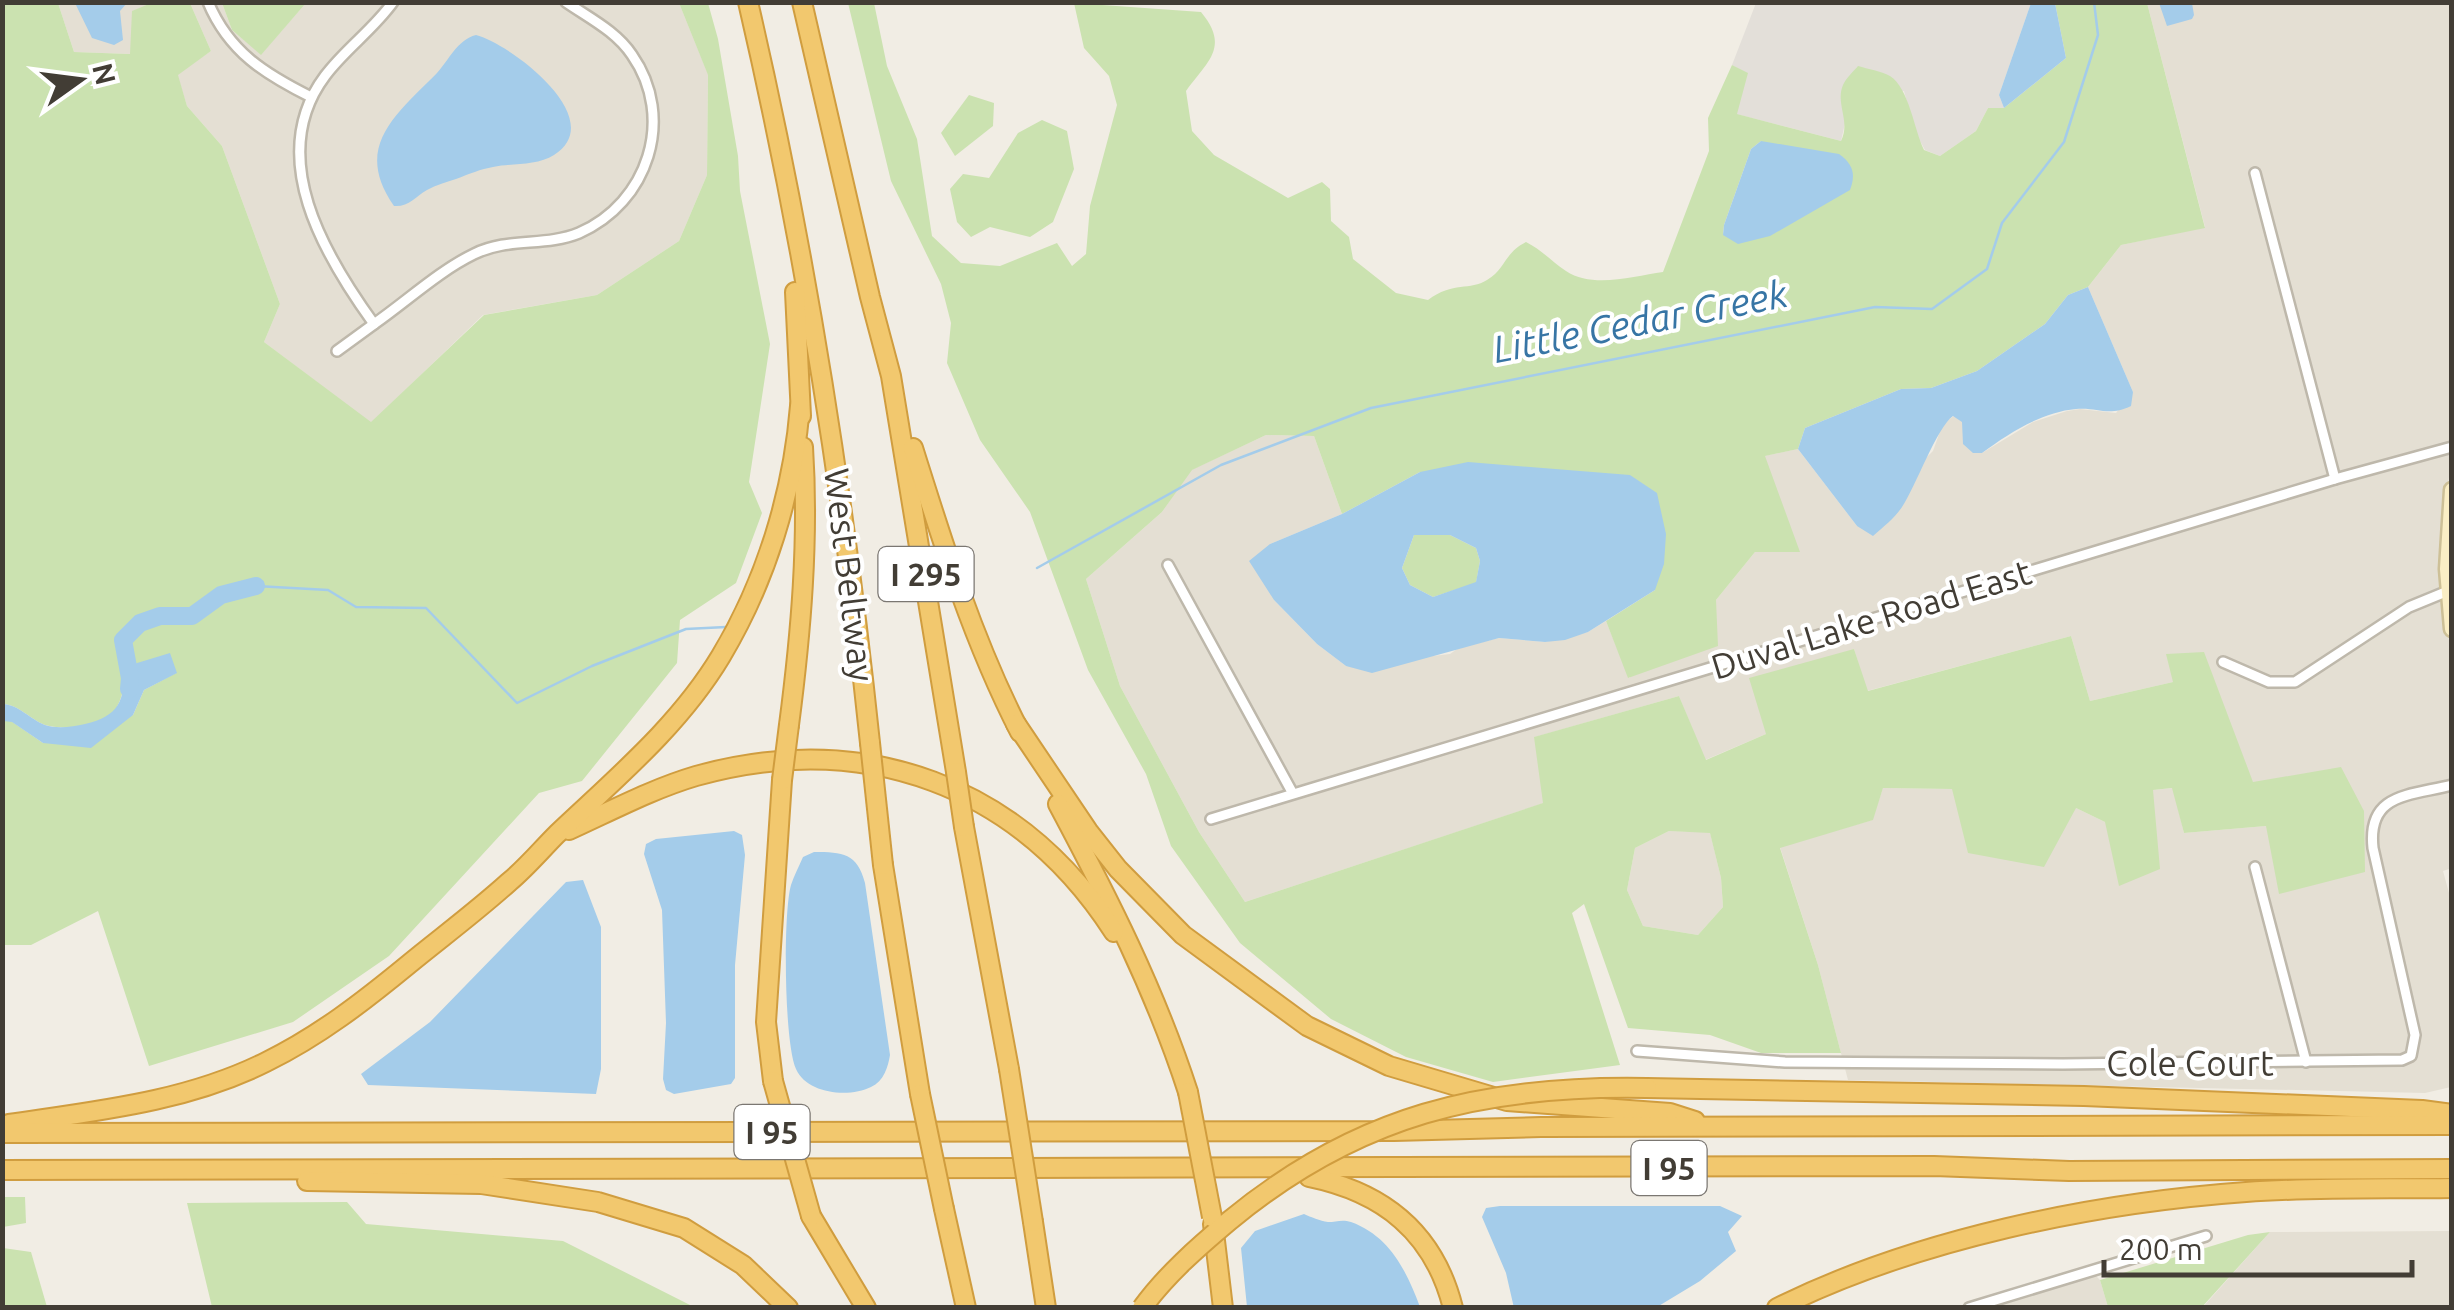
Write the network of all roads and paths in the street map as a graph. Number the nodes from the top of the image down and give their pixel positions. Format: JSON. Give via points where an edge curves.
{"nodes":[{"id":1,"x":208,"y":2,"type":"edge"},
{"id":2,"x":394,"y":2,"type":"edge"},
{"id":3,"x":566,"y":2,"type":"edge"},
{"id":4,"x":748,"y":2,"type":"edge"},
{"id":5,"x":802,"y":2,"type":"edge"},
{"id":6,"x":763,"y":65,"type":"junction"},
{"id":7,"x":310,"y":97,"type":"junction"},
{"id":8,"x":2255,"y":173,"type":"dead end"},
{"id":9,"x":374,"y":324,"type":"junction"},
{"id":10,"x":337,"y":351,"type":"dead end"},
{"id":11,"x":892,"y":376,"type":"junction"},
{"id":12,"x":800,"y":406,"type":"junction"},
{"id":13,"x":2452,"y":448,"type":"edge"},
{"id":14,"x":2335,"y":479,"type":"junction"},
{"id":15,"x":2452,"y":490,"type":"edge"},
{"id":16,"x":1168,"y":565,"type":"dead end"},
{"id":17,"x":2448,"y":591,"type":"junction"},
{"id":18,"x":2452,"y":629,"type":"edge"},
{"id":19,"x":2223,"y":662,"type":"dead end"},
{"id":20,"x":1016,"y":724,"type":"junction"},
{"id":21,"x":2452,"y":785,"type":"edge"},
{"id":22,"x":1292,"y":792,"type":"junction"},
{"id":23,"x":1211,"y":819,"type":"dead end"},
{"id":24,"x":555,"y":837,"type":"junction"},
{"id":25,"x":2255,"y":867,"type":"dead end"},
{"id":26,"x":1168,"y":1029,"type":"junction"},
{"id":27,"x":1638,"y":1051,"type":"dead end"},
{"id":28,"x":2306,"y":1062,"type":"junction"},
{"id":29,"x":2452,"y":1114,"type":"edge"},
{"id":30,"x":2452,"y":1125,"type":"edge"},
{"id":31,"x":1710,"y":1126,"type":"junction"},
{"id":32,"x":2,"y":1129,"type":"edge"},
{"id":33,"x":142,"y":1169,"type":"junction"},
{"id":34,"x":1269,"y":1169,"type":"junction"},
{"id":35,"x":2452,"y":1169,"type":"edge"},
{"id":36,"x":2,"y":1170,"type":"edge"},
{"id":37,"x":2452,"y":1188,"type":"edge"},
{"id":38,"x":811,"y":1216,"type":"junction"},
{"id":39,"x":2206,"y":1236,"type":"dead end"},
{"id":40,"x":788,"y":1308,"type":"edge"},
{"id":41,"x":850,"y":1308,"type":"edge"},
{"id":42,"x":866,"y":1308,"type":"edge"},
{"id":43,"x":966,"y":1308,"type":"edge"},
{"id":44,"x":1046,"y":1308,"type":"edge"},
{"id":45,"x":1142,"y":1308,"type":"edge"},
{"id":46,"x":1223,"y":1308,"type":"edge"},
{"id":47,"x":1453,"y":1308,"type":"edge"},
{"id":48,"x":1776,"y":1308,"type":"edge"},
{"id":49,"x":1969,"y":1308,"type":"edge"}],
"edges":[{"from":1,"to":7,"type":"street","via":[[253,65]]},
{"from":2,"to":7,"type":"street"},
{"from":3,"to":9,"type":"street","via":[[619,40],[643,74],[654,127],[640,180],[594,225],[556,239],[493,246]]},
{"from":4,"to":6,"type":"highway","name":"West Beltway","number":"I 295"},
{"from":5,"to":11,"type":"highway","name":"West Beltway","number":"I 295"},
{"from":6,"to":12,"type":"highway","via":[[798,308]]},
{"from":6,"to":43,"type":"highway","name":"West Beltway","number":"I 295","bridge":true,"via":[[842,500],[884,865],[920,1094]]},
{"from":7,"to":9,"type":"street","via":[[300,149],[304,194],[342,278]]},
{"from":8,"to":14,"type":"street"},
{"from":9,"to":10,"type":"street"},
{"from":11,"to":20,"type":"highway","via":[[935,518]]},
{"from":11,"to":44,"type":"highway","name":"West Beltway","number":"I 295","bridge":true},
{"from":12,"to":24,"type":"highway","via":[[786,498],[762,572],[720,658],[639,758]]},
{"from":12,"to":38,"type":"highway","bridge":true,"via":[[803,579],[766,1022],[773,1082]]},
{"from":13,"to":14,"type":"street","name":"Duval Lake Road East"},
{"from":14,"to":22,"type":"street","name":"Duval Lake Road East"},
{"from":15,"to":17,"type":"street"},
{"from":16,"to":22,"type":"street"},
{"from":17,"to":18,"type":"street"},
{"from":17,"to":19,"type":"street","via":[[2410,607],[2295,682],[2269,682]]},
{"from":20,"to":26,"type":"highway","via":[[1128,937]]},
{"from":20,"to":31,"type":"highway","via":[[1118,869],[1183,935],[1307,1026],[1389,1066],[1507,1101],[1670,1112]]},
{"from":21,"to":28,"type":"street","name":"Cole Court","via":[[2390,802],[2372,822],[2415,1035],[2411,1056]]},
{"from":22,"to":23,"type":"street","name":"Duval Lake Road East"},
{"from":24,"to":26,"type":"highway","via":[[714,772],[830,760],[888,767],[982,802],[1045,847],[1113,930]]},
{"from":24,"to":32,"type":"highway","via":[[360,1005],[263,1064],[176,1096]]},
{"from":25,"to":28,"type":"street"},
{"from":26,"to":46,"type":"highway","bridge":true,"via":[[1188,1092]]},
{"from":27,"to":28,"type":"street","name":"Cole Court","via":[[1786,1062]]},
{"from":29,"to":45,"type":"highway","bridge":true,"via":[[2084,1096],[1647,1088],[1482,1098],[1355,1138],[1254,1201]]},
{"from":30,"to":31,"type":"highway","number":"I 95"},
{"from":31,"to":32,"type":"highway","number":"I 95","via":[[1394,1132]]},
{"from":33,"to":34,"type":"highway","number":"I 95"},
{"from":33,"to":36,"type":"highway","number":"I 95"},
{"from":33,"to":40,"type":"highway","via":[[182,1177],[491,1185],[598,1202],[684,1228],[743,1265]]},
{"from":34,"to":35,"type":"highway","number":"I 95"},
{"from":34,"to":47,"type":"highway","via":[[1338,1183],[1382,1202],[1424,1240]]},
{"from":37,"to":48,"type":"highway","via":[[2249,1192],[2084,1212],[1939,1248]]},
{"from":38,"to":41,"type":"highway"},
{"from":38,"to":42,"type":"highway"},
{"from":39,"to":49,"type":"street"}]}
